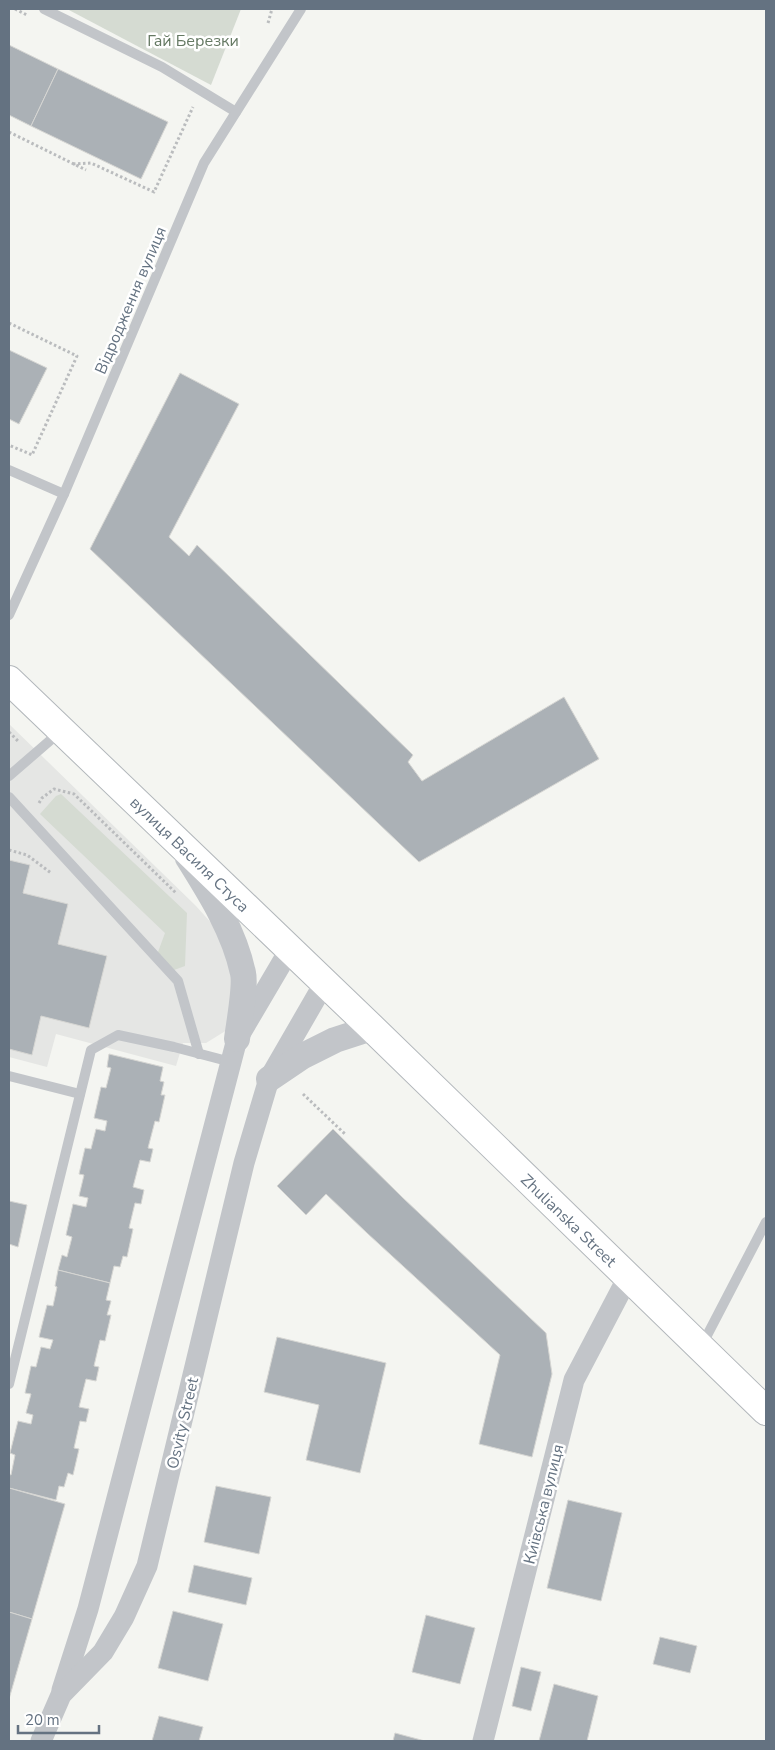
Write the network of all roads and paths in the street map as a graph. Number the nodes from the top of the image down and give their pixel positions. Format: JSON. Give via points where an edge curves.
{"nodes":[{"id":1,"x":14,"y":9,"type":"edge"},
{"id":2,"x":44,"y":9,"type":"edge"},
{"id":3,"x":301,"y":9,"type":"edge"},
{"id":4,"x":32,"y":17,"type":"dead end"},
{"id":5,"x":197,"y":98,"type":"dead end"},
{"id":6,"x":236,"y":112,"type":"junction"},
{"id":7,"x":9,"y":132,"type":"edge"},
{"id":8,"x":74,"y":164,"type":"junction"},
{"id":9,"x":86,"y":170,"type":"dead end"},
{"id":10,"x":9,"y":323,"type":"edge"},
{"id":11,"x":9,"y":445,"type":"edge"},
{"id":12,"x":9,"y":470,"type":"edge"},
{"id":13,"x":64,"y":494,"type":"junction"},
{"id":14,"x":9,"y":614,"type":"edge"},
{"id":15,"x":9,"y":680,"type":"edge"},
{"id":16,"x":61,"y":730,"type":"junction"},
{"id":17,"x":9,"y":776,"type":"edge"},
{"id":18,"x":9,"y":797,"type":"edge"},
{"id":19,"x":29,"y":819,"type":"junction"},
{"id":20,"x":178,"y":842,"type":"junction"},
{"id":21,"x":9,"y":850,"type":"edge"},
{"id":22,"x":56,"y":877,"type":"dead end"},
{"id":23,"x":179,"y":896,"type":"dead end"},
{"id":24,"x":290,"y":950,"type":"junction"},
{"id":25,"x":324,"y":982,"type":"junction"},
{"id":26,"x":372,"y":1028,"type":"junction"},
{"id":27,"x":234,"y":1050,"type":"junction"},
{"id":28,"x":199,"y":1054,"type":"junction"},
{"id":29,"x":9,"y":1076,"type":"edge"},
{"id":30,"x":269,"y":1079,"type":"junction"},
{"id":31,"x":80,"y":1094,"type":"junction"},
{"id":32,"x":303,"y":1094,"type":"dead end"},
{"id":33,"x":346,"y":1135,"type":"dead end"},
{"id":34,"x":766,"y":1222,"type":"edge"},
{"id":35,"x":628,"y":1277,"type":"junction"},
{"id":36,"x":701,"y":1348,"type":"junction"},
{"id":37,"x":9,"y":1384,"type":"edge"},
{"id":38,"x":766,"y":1411,"type":"edge"},
{"id":39,"x":61,"y":1695,"type":"junction"},
{"id":40,"x":41,"y":1741,"type":"edge"},
{"id":41,"x":484,"y":1741,"type":"edge"}],
"edges":[{"from":1,"to":4,"type":"path"},
{"from":2,"to":6,"type":"lane","via":[[162,67]]},
{"from":3,"to":6,"type":"lane","name":"Відродження вулиця"},
{"from":5,"to":8,"type":"path","via":[[154,192],[91,163]]},
{"from":6,"to":13,"type":"lane","name":"Відродження вулиця","via":[[204,163]]},
{"from":7,"to":8,"type":"path"},
{"from":8,"to":9,"type":"path"},
{"from":10,"to":11,"type":"path","via":[[77,356],[32,455]]},
{"from":12,"to":13,"type":"lane"},
{"from":13,"to":14,"type":"lane","name":"Відродження вулиця"},
{"from":15,"to":16,"type":"main road","name":"вулиця Василя Стуса"},
{"from":16,"to":17,"type":"lane"},
{"from":16,"to":20,"type":"main road","name":"вулиця Василя Стуса"},
{"from":18,"to":19,"type":"lane"},
{"from":19,"to":23,"type":"path","via":[[42,798],[54,789],[74,794]]},
{"from":19,"to":28,"type":"lane","via":[[178,981]]},
{"from":20,"to":24,"type":"main road","name":"вулиця Василя Стуса"},
{"from":20,"to":27,"type":"street","via":[[219,908],[243,974]]},
{"from":21,"to":22,"type":"path","via":[[27,856]]},
{"from":24,"to":25,"type":"main road","name":"вулиця Василя Стуса"},
{"from":24,"to":27,"type":"street"},
{"from":25,"to":26,"type":"main road","name":"вулиця Василя Стуса"},
{"from":25,"to":30,"type":"street","name":"Osvity Street"},
{"from":26,"to":30,"type":"street","via":[[335,1040],[303,1056]]},
{"from":26,"to":35,"type":"main road","name":"Zhulianska Street"},
{"from":27,"to":28,"type":"lane"},
{"from":27,"to":39,"type":"street","via":[[88,1609]]},
{"from":28,"to":31,"type":"lane","via":[[118,1035],[90,1050]]},
{"from":29,"to":31,"type":"lane"},
{"from":30,"to":39,"type":"street","name":"Osvity Street","via":[[244,1163],[147,1566],[103,1652]]},
{"from":31,"to":37,"type":"lane"},
{"from":32,"to":33,"type":"path"},
{"from":34,"to":36,"type":"lane"},
{"from":35,"to":36,"type":"main road","name":"Zhulianska Street"},
{"from":35,"to":41,"type":"street","name":"Київська вулиця","via":[[574,1380]]},
{"from":36,"to":38,"type":"main road","name":"Zhulianska Street"},
{"from":39,"to":40,"type":"street","name":"Osvity Street"}]}
